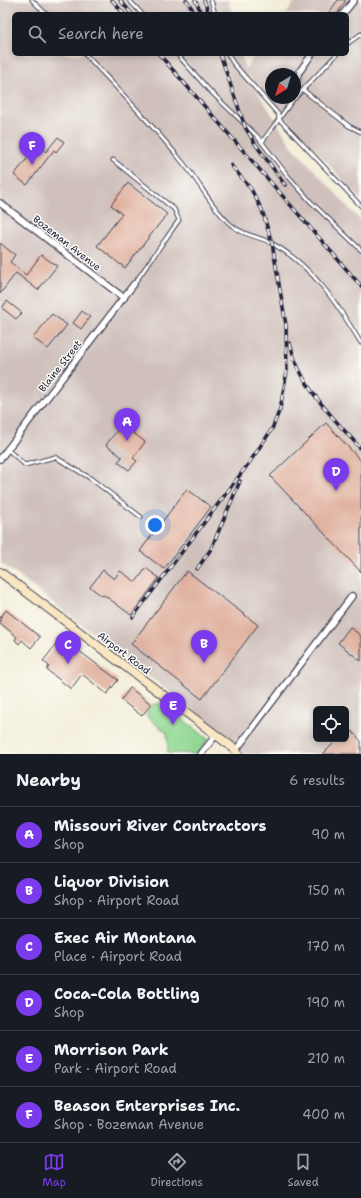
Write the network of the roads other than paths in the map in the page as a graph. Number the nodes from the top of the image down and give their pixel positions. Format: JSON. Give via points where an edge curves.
{"nodes":[{"id":1,"x":32,"y":0,"type":"edge"},
{"id":2,"x":129,"y":0,"type":"edge"},
{"id":3,"x":211,"y":0,"type":"edge"},
{"id":4,"x":354,"y":0,"type":"edge"},
{"id":5,"x":44,"y":12,"type":"edge"},
{"id":6,"x":140,"y":12,"type":"edge"},
{"id":7,"x":214,"y":12,"type":"edge"},
{"id":8,"x":345,"y":12,"type":"edge"},
{"id":9,"x":361,"y":34,"type":"edge"},
{"id":10,"x":349,"y":43,"type":"edge"},
{"id":11,"x":86,"y":56,"type":"edge"},
{"id":12,"x":179,"y":56,"type":"edge"},
{"id":13,"x":229,"y":56,"type":"edge"},
{"id":14,"x":311,"y":56,"type":"edge"},
{"id":15,"x":335,"y":56,"type":"edge"},
{"id":16,"x":301,"y":70,"type":"edge"},
{"id":17,"x":303,"y":90,"type":"joint"},
{"id":18,"x":290,"y":104,"type":"edge"},
{"id":19,"x":279,"y":120,"type":"junction"},
{"id":20,"x":361,"y":132,"type":"edge"},
{"id":21,"x":262,"y":142,"type":"junction"},
{"id":22,"x":112,"y":160,"type":"dead end"},
{"id":23,"x":0,"y":203,"type":"edge"},
{"id":24,"x":361,"y":206,"type":"edge"},
{"id":25,"x":361,"y":250,"type":"edge"},
{"id":26,"x":134,"y":284,"type":"joint"},
{"id":27,"x":124,"y":298,"type":"junction"},
{"id":28,"x":361,"y":342,"type":"edge"},
{"id":29,"x":7,"y":450,"type":"junction"},
{"id":30,"x":0,"y":458,"type":"edge"},
{"id":31,"x":141,"y":518,"type":"dead end"},
{"id":32,"x":0,"y":572,"type":"edge"},
{"id":33,"x":352,"y":596,"type":"dead end"},
{"id":34,"x":216,"y":735,"type":"junction"},
{"id":35,"x":237,"y":752,"type":"edge"},
{"id":36,"x":201,"y":754,"type":"edge"}],
"edges":[{"from":1,"to":5,"type":"lane"},
{"from":2,"to":6,"type":"lane"},
{"from":3,"to":7,"type":"lane"},
{"from":4,"to":8,"type":"street"},
{"from":9,"to":10,"type":"lane"},
{"from":11,"to":28,"type":"lane","via":[[142,114],[230,224],[245,235],[272,243],[296,259],[321,283]]},
{"from":12,"to":21,"type":"lane"},
{"from":13,"to":19,"type":"lane","via":[[278,114]]},
{"from":14,"to":16,"type":"street"},
{"from":15,"to":17,"type":"lane"},
{"from":17,"to":20,"type":"lane","via":[[349,126]]},
{"from":18,"to":19,"type":"lane"},
{"from":19,"to":21,"type":"lane"},
{"from":19,"to":24,"type":"lane"},
{"from":21,"to":25,"type":"lane","via":[[310,202]]},
{"from":22,"to":26,"type":"lane","via":[[174,209],[179,220]]},
{"from":23,"to":27,"type":"street","name":"Bozeman Avenue"},
{"from":26,"to":27,"type":"street","name":"Blaine Street"},
{"from":27,"to":29,"type":"street","name":"Blaine Street"},
{"from":29,"to":30,"type":"street","name":"Blaine Street"},
{"from":29,"to":31,"type":"lane","via":[[25,465],[55,457],[90,478]]},
{"from":32,"to":34,"type":"street","name":"Airport Road"},
{"from":33,"to":35,"type":"street","name":"Airport Road","via":[[257,720]]},
{"from":34,"to":35,"type":"street","name":"Airport Road"},
{"from":34,"to":36,"type":"street"}]}
